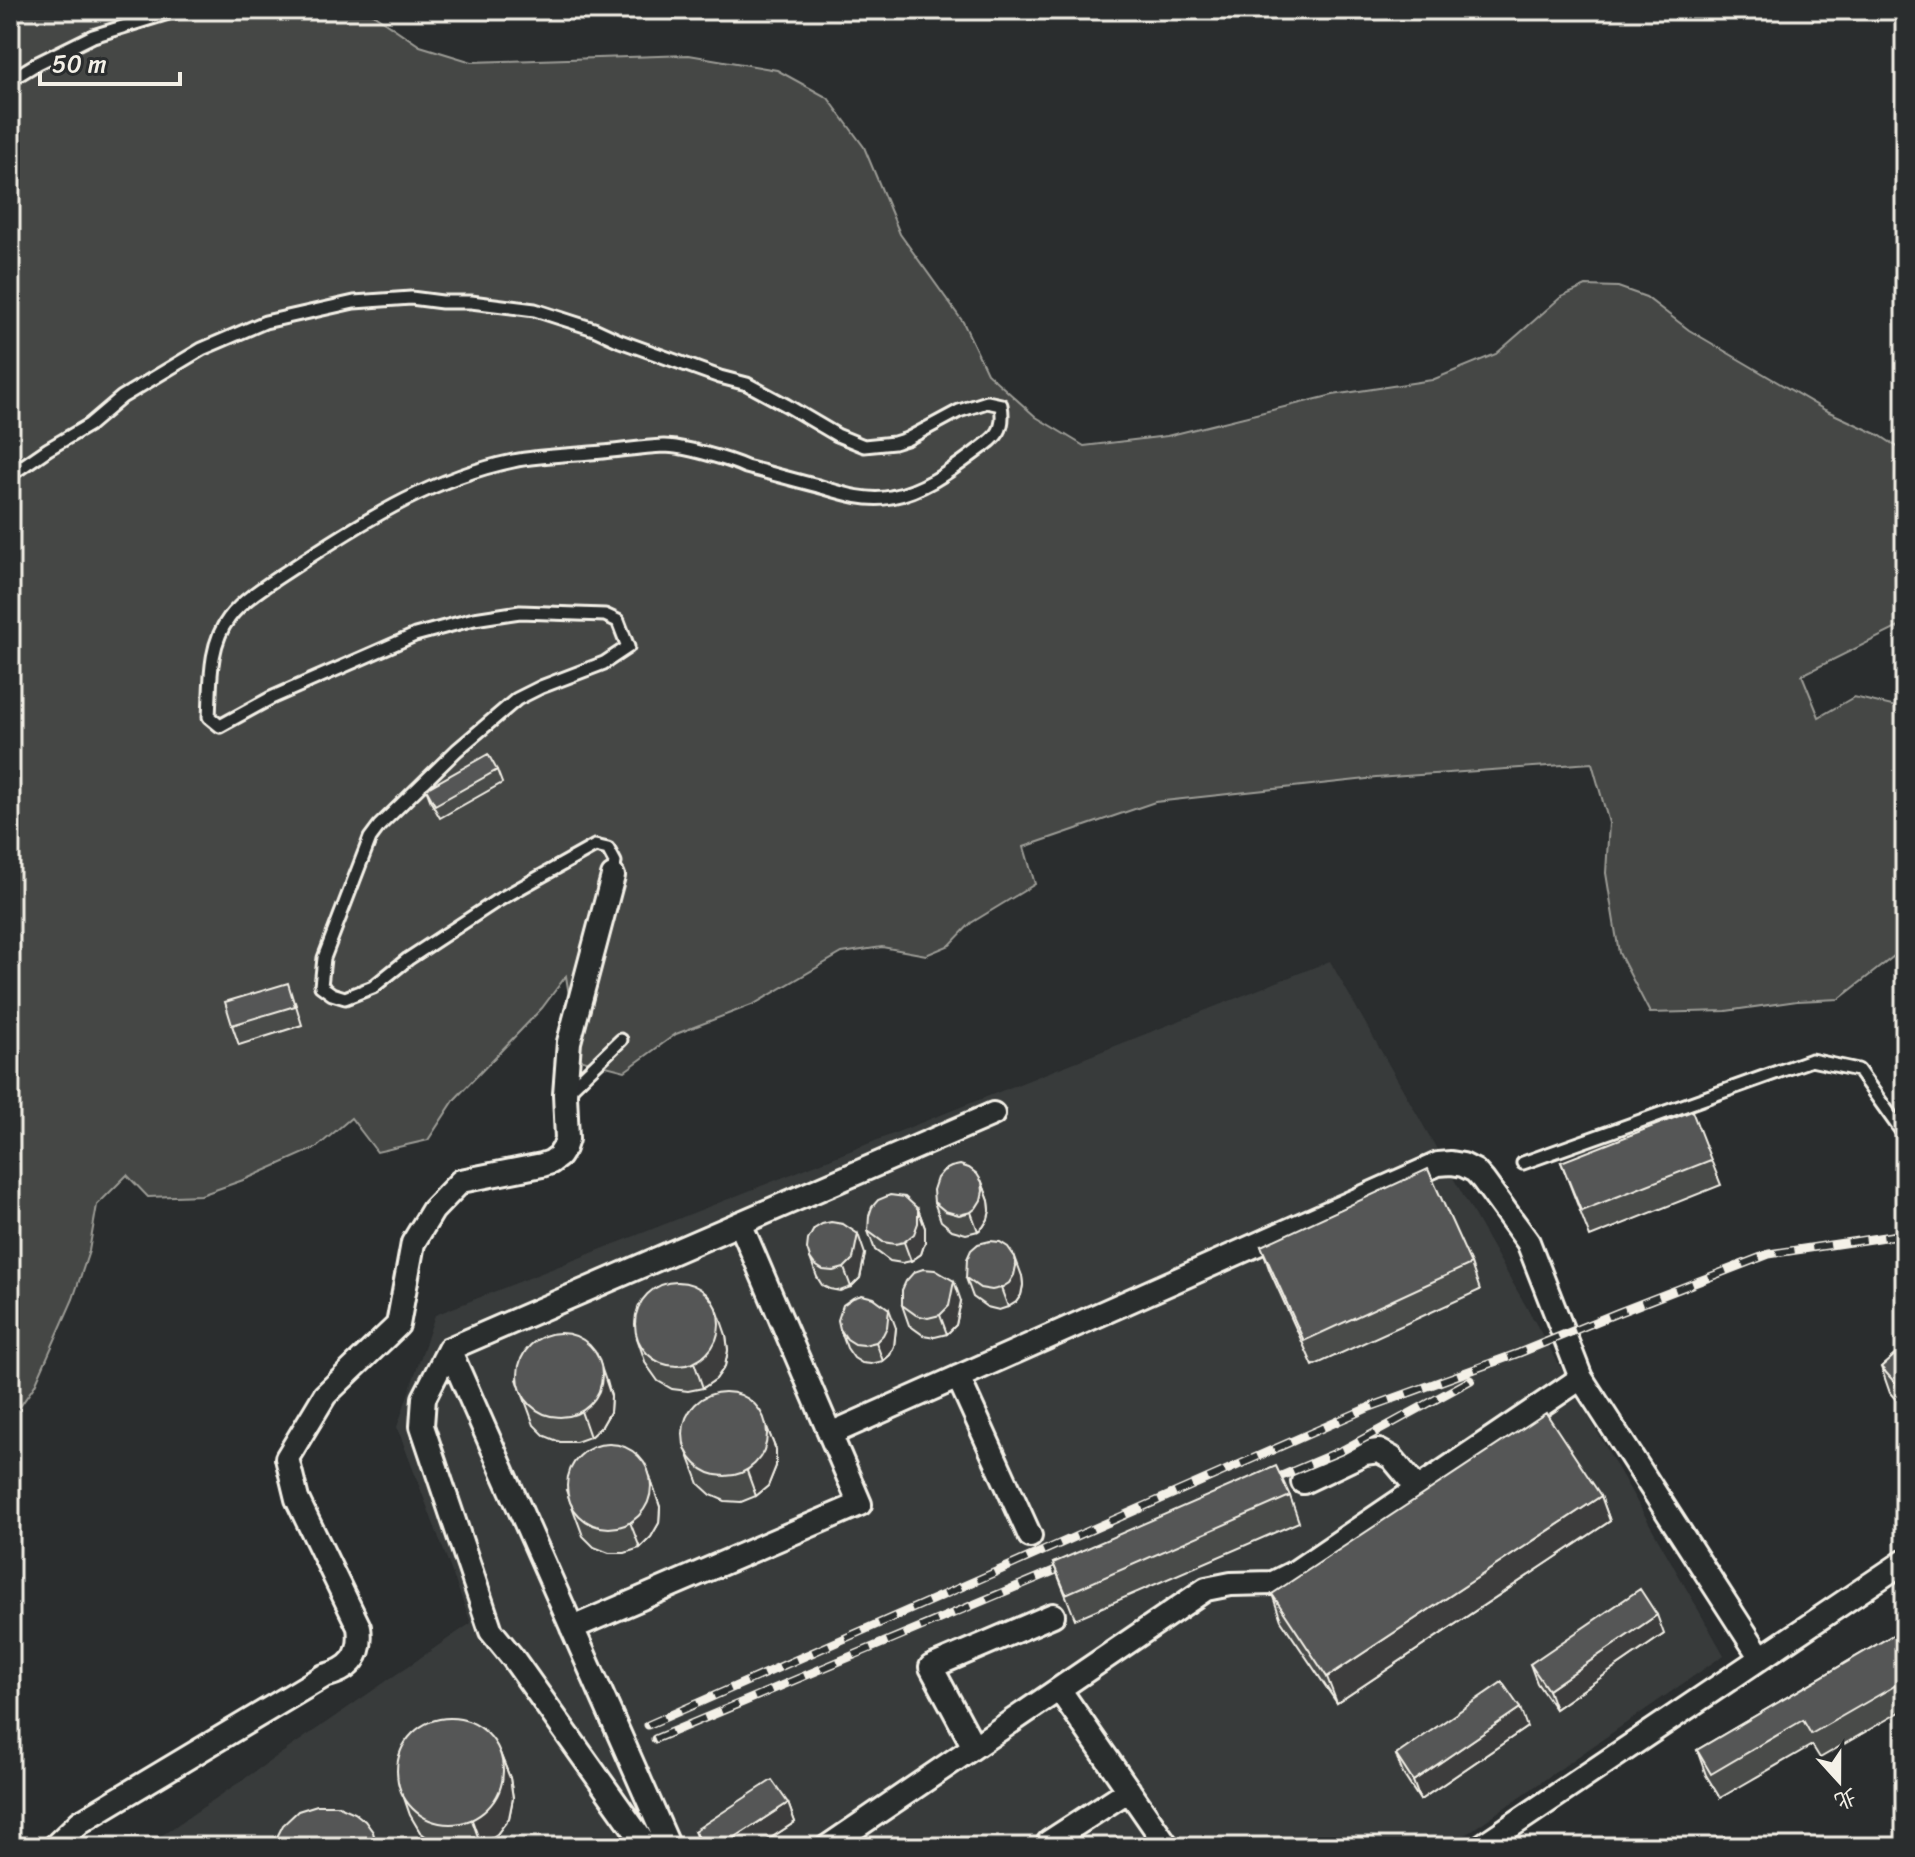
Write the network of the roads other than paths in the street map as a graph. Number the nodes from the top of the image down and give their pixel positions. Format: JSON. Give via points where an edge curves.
{"nodes":[{"id":1,"x":178,"y":10,"type":"edge"},
{"id":2,"x":10,"y":80,"type":"edge"},
{"id":3,"x":10,"y":475,"type":"edge"},
{"id":4,"x":613,"y":876,"type":"joint"},
{"id":5,"x":621,"y":1040,"type":"dead end"},
{"id":6,"x":565,"y":1094,"type":"junction"},
{"id":7,"x":993,"y":1114,"type":"dead end"},
{"id":8,"x":1905,"y":1136,"type":"edge"},
{"id":9,"x":1523,"y":1163,"type":"dead end"},
{"id":10,"x":740,"y":1223,"type":"junction"},
{"id":11,"x":449,"y":1349,"type":"junction"},
{"id":12,"x":958,"y":1377,"type":"junction"},
{"id":13,"x":1581,"y":1378,"type":"junction"},
{"id":14,"x":830,"y":1434,"type":"junction"},
{"id":15,"x":1303,"y":1482,"type":"dead end"},
{"id":16,"x":1418,"y":1489,"type":"junction"},
{"id":17,"x":1030,"y":1536,"type":"dead end"},
{"id":18,"x":1905,"y":1561,"type":"edge"},
{"id":19,"x":1053,"y":1615,"type":"dead end"},
{"id":20,"x":572,"y":1628,"type":"junction"},
{"id":21,"x":1761,"y":1658,"type":"junction"},
{"id":22,"x":1059,"y":1689,"type":"junction"},
{"id":23,"x":974,"y":1747,"type":"junction"},
{"id":24,"x":1129,"y":1790,"type":"junction"},
{"id":25,"x":1046,"y":1845,"type":"edge"},
{"id":26,"x":54,"y":1847,"type":"edge"},
{"id":27,"x":647,"y":1847,"type":"edge"},
{"id":28,"x":669,"y":1847,"type":"edge"},
{"id":29,"x":827,"y":1847,"type":"edge"},
{"id":30,"x":1075,"y":1847,"type":"edge"},
{"id":31,"x":1168,"y":1847,"type":"edge"},
{"id":32,"x":1480,"y":1847,"type":"edge"}],
"edges":[{"from":1,"to":2,"type":"lane","via":[[93,36]]},
{"from":3,"to":4,"type":"lane","via":[[202,349],[265,322],[382,300],[535,310],[747,384],[864,446],[907,439],[987,402],[1001,405],[1003,420],[993,439],[923,486],[880,499],[667,446],[514,461],[413,495],[363,522],[228,618],[212,660],[209,717],[220,726],[415,635],[474,619],[520,612],[605,615],[618,621],[628,647],[604,663],[517,699],[379,826],[324,958],[321,986],[332,994],[345,998],[373,987],[495,902],[595,846],[608,849],[615,862]]},
{"from":4,"to":6,"type":"street","via":[[569,1042]]},
{"from":5,"to":6,"type":"lane"},
{"from":6,"to":26,"type":"street","via":[[567,1139],[559,1156],[542,1165],[461,1181],[433,1210],[413,1243],[398,1325],[325,1395],[287,1458],[297,1499],[359,1627],[361,1639],[353,1660],[80,1822]]},
{"from":7,"to":10,"type":"street"},
{"from":8,"to":9,"type":"lane","via":[[1858,1070],[1811,1060]]},
{"from":10,"to":11,"type":"street"},
{"from":10,"to":14,"type":"street"},
{"from":11,"to":20,"type":"street"},
{"from":11,"to":27,"type":"street","via":[[424,1398],[422,1426],[491,1631]]},
{"from":12,"to":13,"type":"street","via":[[1438,1164],[1451,1163],[1475,1171],[1528,1242]]},
{"from":12,"to":14,"type":"street"},
{"from":12,"to":17,"type":"street"},
{"from":13,"to":16,"type":"street"},
{"from":13,"to":21,"type":"street"},
{"from":14,"to":20,"type":"street","via":[[860,1504]]},
{"from":15,"to":16,"type":"street","via":[[1379,1451],[1392,1458]]},
{"from":16,"to":22,"type":"street","via":[[1273,1583],[1206,1589]]},
{"from":18,"to":21,"type":"street"},
{"from":19,"to":23,"type":"street","via":[[931,1667]]},
{"from":20,"to":28,"type":"street"},
{"from":21,"to":32,"type":"street"},
{"from":22,"to":23,"type":"street"},
{"from":22,"to":24,"type":"street"},
{"from":23,"to":29,"type":"street"},
{"from":24,"to":25,"type":"street"},
{"from":24,"to":31,"type":"street"},
{"from":25,"to":30,"type":"street"}]}
